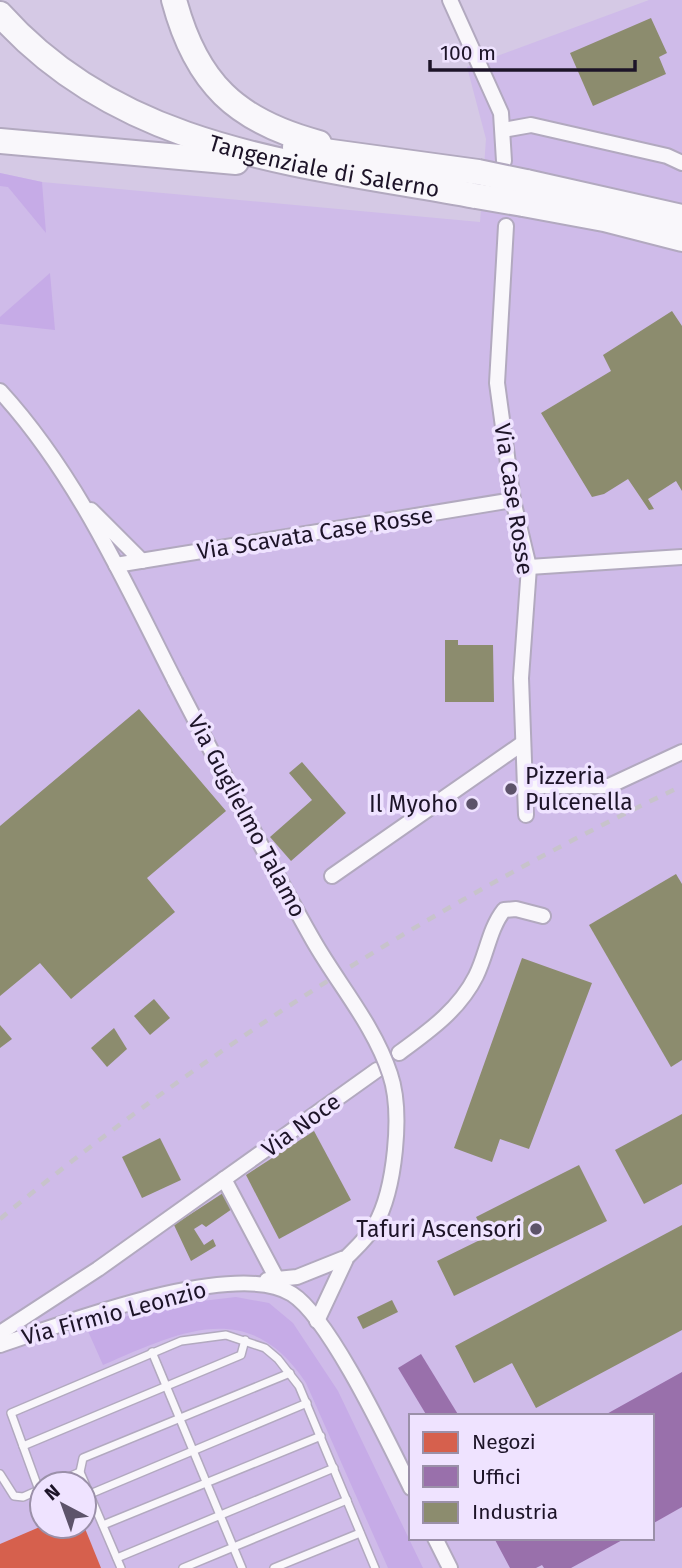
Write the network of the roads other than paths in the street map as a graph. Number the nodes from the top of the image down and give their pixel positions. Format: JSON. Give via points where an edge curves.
{"nodes":[{"id":1,"x":5,"y":0,"type":"edge"},
{"id":2,"x":174,"y":0,"type":"edge"},
{"id":3,"x":450,"y":0,"type":"edge"},
{"id":4,"x":0,"y":14,"type":"edge"},
{"id":5,"x":503,"y":130,"type":"junction"},
{"id":6,"x":0,"y":141,"type":"edge"},
{"id":7,"x":504,"y":161,"type":"dead end"},
{"id":8,"x":354,"y":163,"type":"junction"},
{"id":9,"x":682,"y":163,"type":"edge"},
{"id":10,"x":524,"y":193,"type":"junction"},
{"id":11,"x":682,"y":217,"type":"edge"},
{"id":12,"x":506,"y":226,"type":"dead end"},
{"id":13,"x":682,"y":239,"type":"edge"},
{"id":14,"x":0,"y":391,"type":"edge"},
{"id":15,"x":74,"y":491,"type":"junction"},
{"id":16,"x":513,"y":500,"type":"junction"},
{"id":17,"x":682,"y":557,"type":"edge"},
{"id":18,"x":142,"y":561,"type":"junction"},
{"id":19,"x":116,"y":565,"type":"junction"},
{"id":20,"x":529,"y":567,"type":"junction"},
{"id":21,"x":523,"y":743,"type":"junction"},
{"id":22,"x":682,"y":751,"type":"edge"},
{"id":23,"x":524,"y":786,"type":"junction"},
{"id":24,"x":526,"y":815,"type":"dead end"},
{"id":25,"x":332,"y":876,"type":"dead end"},
{"id":26,"x":542,"y":916,"type":"dead end"},
{"id":27,"x":399,"y":1054,"type":"dead end"},
{"id":28,"x":377,"y":1070,"type":"dead end"},
{"id":29,"x":224,"y":1179,"type":"junction"},
{"id":30,"x":347,"y":1257,"type":"junction"},
{"id":31,"x":313,"y":1273,"type":"junction"},
{"id":32,"x":277,"y":1279,"type":"junction"},
{"id":33,"x":249,"y":1282,"type":"junction"},
{"id":34,"x":334,"y":1283,"type":"junction"},
{"id":35,"x":304,"y":1304,"type":"junction"},
{"id":36,"x":317,"y":1321,"type":"junction"},
{"id":37,"x":0,"y":1333,"type":"edge"},
{"id":38,"x":245,"y":1340,"type":"junction"},
{"id":39,"x":0,"y":1345,"type":"edge"},
{"id":40,"x":152,"y":1352,"type":"junction"},
{"id":41,"x":290,"y":1373,"type":"junction"},
{"id":42,"x":166,"y":1386,"type":"junction"},
{"id":43,"x":307,"y":1403,"type":"junction"},
{"id":44,"x":179,"y":1418,"type":"junction"},
{"id":45,"x":321,"y":1436,"type":"junction"},
{"id":46,"x":23,"y":1446,"type":"junction"},
{"id":47,"x":193,"y":1451,"type":"junction"},
{"id":48,"x":334,"y":1468,"type":"junction"},
{"id":49,"x":33,"y":1470,"type":"edge"},
{"id":50,"x":80,"y":1470,"type":"edge"},
{"id":51,"x":0,"y":1475,"type":"edge"},
{"id":52,"x":206,"y":1482,"type":"junction"},
{"id":53,"x":409,"y":1484,"type":"edge"},
{"id":54,"x":98,"y":1491,"type":"edge"},
{"id":55,"x":28,"y":1495,"type":"edge"},
{"id":56,"x":347,"y":1500,"type":"junction"},
{"id":57,"x":98,"y":1513,"type":"edge"},
{"id":58,"x":220,"y":1515,"type":"junction"},
{"id":59,"x":103,"y":1525,"type":"junction"},
{"id":60,"x":360,"y":1533,"type":"junction"},
{"id":61,"x":437,"y":1540,"type":"edge"},
{"id":62,"x":233,"y":1547,"type":"junction"},
{"id":63,"x":117,"y":1558,"type":"junction"},
{"id":64,"x":373,"y":1567,"type":"edge"},
{"id":65,"x":121,"y":1568,"type":"edge"},
{"id":66,"x":183,"y":1568,"type":"edge"},
{"id":67,"x":242,"y":1568,"type":"edge"},
{"id":68,"x":274,"y":1568,"type":"edge"},
{"id":69,"x":450,"y":1568,"type":"edge"}],
"edges":[{"from":1,"to":8,"type":"highway","name":"Tangenziale di Salerno","via":[[77,67],[154,110],[225,134]]},
{"from":2,"to":8,"type":"highway","via":[[197,61],[225,97],[265,124]]},
{"from":3,"to":5,"type":"street","via":[[501,113]]},
{"from":4,"to":8,"type":"highway","name":"Tangenziale di Salerno","via":[[41,56],[124,111],[209,143]]},
{"from":5,"to":7,"type":"street"},
{"from":5,"to":9,"type":"street","via":[[531,125]]},
{"from":6,"to":8,"type":"highway"},
{"from":8,"to":10,"type":"highway","name":"Tangenziale di Salerno","bridge":true},
{"from":10,"to":11,"type":"highway","name":"Tangenziale di Salerno"},
{"from":10,"to":13,"type":"highway","name":"Tangenziale di Salerno"},
{"from":12,"to":16,"type":"street","name":"Via Case Rosse","via":[[496,383]]},
{"from":14,"to":15,"type":"street","name":"Via Guglielmo Talamo","via":[[46,447]]},
{"from":15,"to":18,"type":"street"},
{"from":15,"to":19,"type":"street","name":"Via Guglielmo Talamo"},
{"from":16,"to":18,"type":"street","name":"Via Scavata Case Rosse"},
{"from":16,"to":20,"type":"street","name":"Via Case Rosse"},
{"from":17,"to":20,"type":"street"},
{"from":18,"to":19,"type":"street","name":"Via Scavata Case Rosse"},
{"from":19,"to":30,"type":"street","name":"Via Guglielmo Talamo","bridge":true,"via":[[250,825],[391,1074],[394,1126],[389,1188],[375,1226]]},
{"from":20,"to":21,"type":"street","name":"Via Case Rosse","via":[[521,678]]},
{"from":21,"to":23,"type":"street","name":"Via Case Rosse"},
{"from":21,"to":25,"type":"street"},
{"from":22,"to":23,"type":"street","via":[[609,786]]},
{"from":23,"to":24,"type":"street","name":"Via Case Rosse"},
{"from":26,"to":27,"type":"street","via":[[504,910],[476,976],[456,1005]]},
{"from":28,"to":29,"type":"street","name":"Via Noce"},
{"from":29,"to":32,"type":"street"},
{"from":29,"to":37,"type":"street","name":"Via Noce"},
{"from":30,"to":31,"type":"street"},
{"from":30,"to":34,"type":"street"},
{"from":31,"to":32,"type":"street"},
{"from":31,"to":35,"type":"street","via":[[307,1281]]},
{"from":32,"to":33,"type":"street"},
{"from":33,"to":35,"type":"street","name":"Via Firmio Leonzio","via":[[280,1288]]},
{"from":33,"to":39,"type":"street","name":"Via Firmio Leonzio","via":[[172,1292]]},
{"from":34,"to":35,"type":"street"},
{"from":34,"to":36,"type":"street"},
{"from":35,"to":36,"type":"street","name":"Via Firmio Leonzio"},
{"from":36,"to":53,"type":"street","name":"Via Firmio Leonzio"},
{"from":38,"to":40,"type":"lane","via":[[226,1335],[203,1337]]},
{"from":38,"to":41,"type":"lane","via":[[265,1348]]},
{"from":38,"to":42,"type":"lane","via":[[241,1355]]},
{"from":40,"to":42,"type":"lane"},
{"from":40,"to":46,"type":"lane","via":[[12,1413]]},
{"from":41,"to":43,"type":"lane"},
{"from":41,"to":44,"type":"lane"},
{"from":42,"to":44,"type":"lane"},
{"from":42,"to":46,"type":"lane"},
{"from":43,"to":45,"type":"lane"},
{"from":43,"to":47,"type":"lane"},
{"from":44,"to":47,"type":"lane"},
{"from":44,"to":50,"type":"lane","via":[[83,1458]]},
{"from":45,"to":48,"type":"lane"},
{"from":45,"to":52,"type":"lane"},
{"from":46,"to":49,"type":"lane"},
{"from":47,"to":52,"type":"lane"},
{"from":47,"to":54,"type":"lane"},
{"from":48,"to":56,"type":"lane"},
{"from":48,"to":58,"type":"lane"},
{"from":51,"to":55,"type":"lane","via":[[14,1496]]},
{"from":52,"to":58,"type":"lane"},
{"from":52,"to":59,"type":"lane"},
{"from":56,"to":60,"type":"lane"},
{"from":56,"to":62,"type":"lane"},
{"from":57,"to":59,"type":"lane"},
{"from":58,"to":62,"type":"lane"},
{"from":58,"to":63,"type":"lane"},
{"from":59,"to":63,"type":"lane"},
{"from":60,"to":64,"type":"lane"},
{"from":60,"to":68,"type":"lane"},
{"from":61,"to":69,"type":"street"},
{"from":62,"to":66,"type":"lane"},
{"from":62,"to":67,"type":"lane"},
{"from":63,"to":65,"type":"lane"}]}
